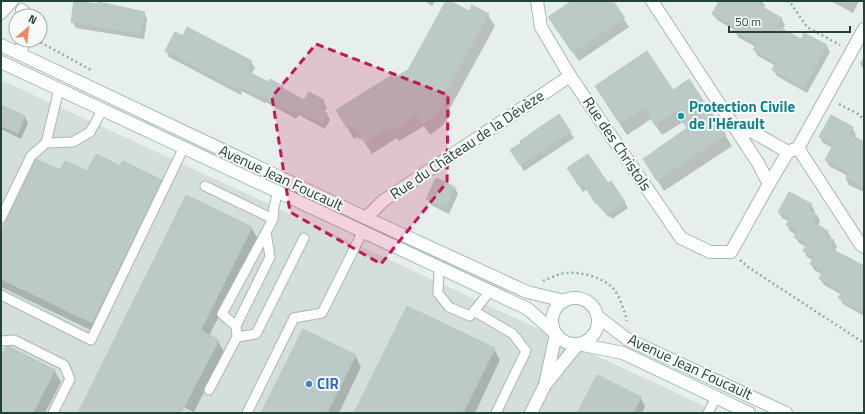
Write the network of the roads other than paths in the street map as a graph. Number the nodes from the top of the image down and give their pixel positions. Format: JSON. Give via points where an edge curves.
{"nodes":[{"id":1,"x":12,"y":1,"type":"edge"},
{"id":2,"x":537,"y":1,"type":"edge"},
{"id":3,"x":652,"y":1,"type":"edge"},
{"id":4,"x":1,"y":13,"type":"edge"},
{"id":5,"x":864,"y":29,"type":"edge"},
{"id":6,"x":1,"y":45,"type":"edge"},
{"id":7,"x":22,"y":48,"type":"edge"},
{"id":8,"x":21,"y":54,"type":"junction"},
{"id":9,"x":1,"y":62,"type":"edge"},
{"id":10,"x":570,"y":76,"type":"junction"},
{"id":11,"x":59,"y":89,"type":"junction"},
{"id":12,"x":103,"y":109,"type":"junction"},
{"id":13,"x":737,"y":131,"type":"junction"},
{"id":14,"x":46,"y":143,"type":"junction"},
{"id":15,"x":184,"y":147,"type":"junction"},
{"id":16,"x":793,"y":150,"type":"junction"},
{"id":17,"x":769,"y":184,"type":"junction"},
{"id":18,"x":204,"y":186,"type":"dead end"},
{"id":19,"x":278,"y":191,"type":"junction"},
{"id":20,"x":1,"y":218,"type":"edge"},
{"id":21,"x":366,"y":218,"type":"junction"},
{"id":22,"x":273,"y":219,"type":"junction"},
{"id":23,"x":363,"y":231,"type":"junction"},
{"id":24,"x":266,"y":232,"type":"junction"},
{"id":25,"x":304,"y":238,"type":"dead end"},
{"id":26,"x":864,"y":247,"type":"edge"},
{"id":27,"x":439,"y":267,"type":"junction"},
{"id":28,"x":490,"y":291,"type":"junction"},
{"id":29,"x":1,"y":295,"type":"edge"},
{"id":30,"x":565,"y":301,"type":"junction"},
{"id":31,"x":474,"y":311,"type":"junction"},
{"id":32,"x":597,"y":316,"type":"junction"},
{"id":33,"x":236,"y":326,"type":"junction"},
{"id":34,"x":556,"y":334,"type":"junction"},
{"id":35,"x":237,"y":337,"type":"junction"},
{"id":36,"x":1,"y":341,"type":"edge"},
{"id":37,"x":578,"y":344,"type":"junction"},
{"id":38,"x":545,"y":385,"type":"junction"},
{"id":39,"x":209,"y":390,"type":"dead end"},
{"id":40,"x":716,"y":397,"type":"junction"},
{"id":41,"x":53,"y":413,"type":"edge"},
{"id":42,"x":247,"y":413,"type":"edge"},
{"id":43,"x":496,"y":413,"type":"edge"},
{"id":44,"x":531,"y":413,"type":"edge"},
{"id":45,"x":708,"y":413,"type":"edge"},
{"id":46,"x":749,"y":413,"type":"edge"},
{"id":47,"x":786,"y":413,"type":"edge"}],
"edges":[{"from":1,"to":4,"type":"main road"},
{"from":2,"to":10,"type":"main road","name":"Rue des Christols","via":[[541,27]]},
{"from":3,"to":13,"type":"main road"},
{"from":5,"to":16,"type":"main road"},
{"from":6,"to":8,"type":"main road","name":"Avenue Jean Foucault"},
{"from":7,"to":8,"type":"main road"},
{"from":8,"to":21,"type":"main road","name":"Avenue Jean Foucault"},
{"from":9,"to":11,"type":"main road","name":"Avenue Jean Foucault"},
{"from":10,"to":17,"type":"main road","name":"Rue des Christols","via":[[681,238],[710,252],[731,252]]},
{"from":10,"to":21,"type":"main road","name":"Rue du Château de la Dévèze","via":[[383,201]]},
{"from":11,"to":12,"type":"main road","name":"Avenue Jean Foucault"},
{"from":11,"to":14,"type":"lane"},
{"from":12,"to":14,"type":"lane","via":[[90,132],[73,142]]},
{"from":12,"to":15,"type":"main road","name":"Avenue Jean Foucault"},
{"from":13,"to":16,"type":"main road","via":[[753,132]]},
{"from":13,"to":17,"type":"main road"},
{"from":14,"to":20,"type":"lane","via":[[31,156]]},
{"from":15,"to":19,"type":"main road","name":"Avenue Jean Foucault"},
{"from":15,"to":29,"type":"lane","via":[[91,340]]},
{"from":16,"to":17,"type":"main road"},
{"from":16,"to":26,"type":"main road"},
{"from":18,"to":22,"type":"lane"},
{"from":19,"to":22,"type":"lane"},
{"from":19,"to":23,"type":"main road","name":"Avenue Jean Foucault"},
{"from":21,"to":30,"type":"main road","name":"Avenue Jean Foucault","via":[[528,292]]},
{"from":22,"to":24,"type":"lane"},
{"from":23,"to":27,"type":"main road","name":"Avenue Jean Foucault"},
{"from":23,"to":42,"type":"lane","via":[[322,313],[294,318]]},
{"from":24,"to":33,"type":"lane","via":[[270,257]]},
{"from":24,"to":33,"type":"lane","via":[[222,314]]},
{"from":25,"to":35,"type":"lane","via":[[256,334]]},
{"from":27,"to":28,"type":"main road","name":"Avenue Jean Foucault"},
{"from":27,"to":31,"type":"lane","via":[[438,293],[449,307],[470,316]]},
{"from":28,"to":31,"type":"lane"},
{"from":28,"to":34,"type":"main road","name":"Avenue Jean Foucault","via":[[528,309]]},
{"from":30,"to":32,"type":"main road","via":[[574,298],[584,301],[592,307]]},
{"from":30,"to":34,"type":"main road","via":[[559,305],[553,316]]},
{"from":31,"to":43,"type":"lane","via":[[513,334],[526,351]]},
{"from":32,"to":37,"type":"main road","via":[[594,334]]},
{"from":32,"to":47,"type":"main road","name":"Avenue Jean Foucault","via":[[627,339]]},
{"from":33,"to":35,"type":"lane"},
{"from":34,"to":37,"type":"main road","via":[[566,342]]},
{"from":34,"to":38,"type":"main road"},
{"from":35,"to":39,"type":"lane"},
{"from":36,"to":41,"type":"lane","via":[[14,340],[64,365],[70,379]]},
{"from":37,"to":38,"type":"main road"},
{"from":37,"to":40,"type":"main road","name":"Avenue Jean Foucault","via":[[623,353]]},
{"from":38,"to":44,"type":"main road"},
{"from":40,"to":45,"type":"lane"},
{"from":40,"to":46,"type":"main road","name":"Avenue Jean Foucault"}]}
